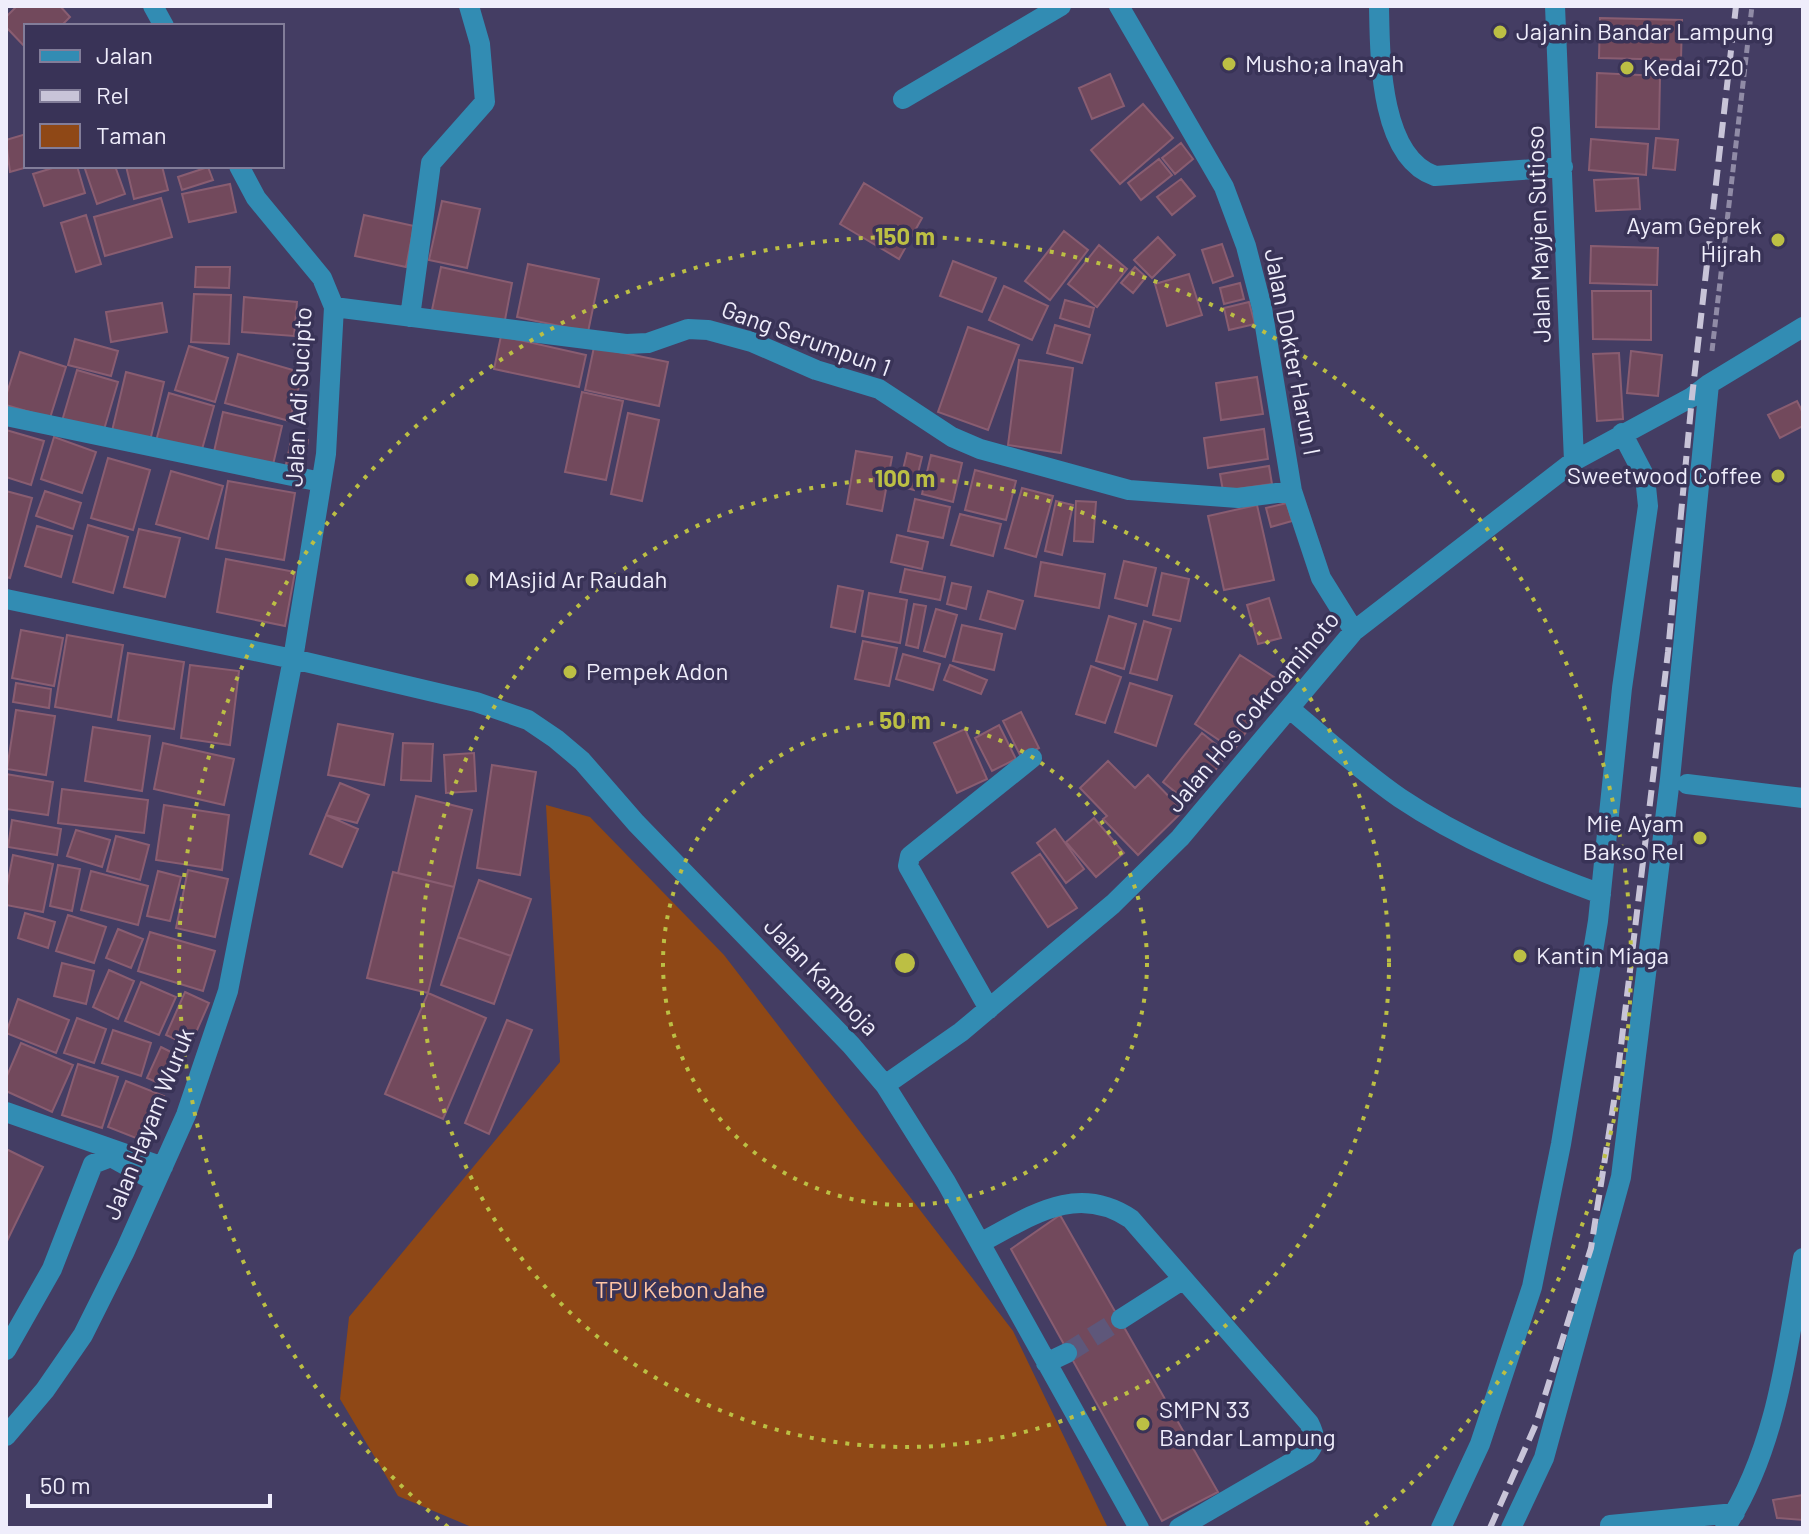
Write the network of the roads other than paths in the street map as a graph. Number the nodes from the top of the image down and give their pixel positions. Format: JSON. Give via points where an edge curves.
{"nodes":[{"id":1,"x":153,"y":6,"type":"edge"},
{"id":2,"x":469,"y":6,"type":"edge"},
{"id":3,"x":1061,"y":6,"type":"edge"},
{"id":4,"x":1119,"y":6,"type":"edge"},
{"id":5,"x":1379,"y":6,"type":"edge"},
{"id":6,"x":1555,"y":6,"type":"edge"},
{"id":7,"x":163,"y":24,"type":"edge"},
{"id":8,"x":903,"y":99,"type":"dead end"},
{"id":9,"x":1563,"y":167,"type":"junction"},
{"id":10,"x":240,"y":168,"type":"edge"},
{"id":11,"x":334,"y":307,"type":"junction"},
{"id":12,"x":410,"y":317,"type":"junction"},
{"id":13,"x":1803,"y":327,"type":"edge"},
{"id":14,"x":1709,"y":384,"type":"junction"},
{"id":15,"x":6,"y":416,"type":"edge"},
{"id":16,"x":1622,"y":433,"type":"junction"},
{"id":17,"x":1574,"y":461,"type":"junction"},
{"id":18,"x":321,"y":482,"type":"junction"},
{"id":19,"x":1292,"y":491,"type":"junction"},
{"id":20,"x":6,"y":599,"type":"edge"},
{"id":21,"x":1354,"y":631,"type":"junction"},
{"id":22,"x":293,"y":659,"type":"junction"},
{"id":23,"x":1290,"y":709,"type":"junction"},
{"id":24,"x":1032,"y":758,"type":"dead end"},
{"id":25,"x":1687,"y":784,"type":"dead end"},
{"id":26,"x":1803,"y":798,"type":"edge"},
{"id":27,"x":1601,"y":894,"type":"junction"},
{"id":28,"x":989,"y":1009,"type":"junction"},
{"id":29,"x":885,"y":1085,"type":"junction"},
{"id":30,"x":6,"y":1112,"type":"edge"},
{"id":31,"x":159,"y":1175,"type":"junction"},
{"id":32,"x":980,"y":1243,"type":"junction"},
{"id":33,"x":1803,"y":1258,"type":"edge"},
{"id":34,"x":1182,"y":1280,"type":"junction"},
{"id":35,"x":1121,"y":1319,"type":"tunnel mouth"},
{"id":36,"x":6,"y":1350,"type":"edge"},
{"id":37,"x":1067,"y":1353,"type":"tunnel mouth"},
{"id":38,"x":1046,"y":1363,"type":"junction"},
{"id":39,"x":6,"y":1436,"type":"edge"},
{"id":40,"x":1730,"y":1520,"type":"edge"},
{"id":41,"x":1610,"y":1525,"type":"dead end"},
{"id":42,"x":1139,"y":1528,"type":"edge"},
{"id":43,"x":1179,"y":1528,"type":"edge"},
{"id":44,"x":1441,"y":1528,"type":"edge"},
{"id":45,"x":1511,"y":1528,"type":"edge"}],
"edges":[{"from":1,"to":7,"type":"street"},
{"from":2,"to":12,"type":"street","via":[[480,44],[485,102],[431,163]]},
{"from":3,"to":8,"type":"street"},
{"from":4,"to":19,"type":"street","name":"Jalan Dokter Harun I","via":[[1224,187],[1246,246],[1262,308]]},
{"from":5,"to":9,"type":"street","via":[[1381,72],[1389,115],[1421,172],[1435,176]]},
{"from":6,"to":9,"type":"street","name":"Jalan Mayjen Sutioso"},
{"from":9,"to":17,"type":"street","name":"Jalan Mayjen Sutioso"},
{"from":10,"to":11,"type":"street","name":"Jalan Adi Sucipto","via":[[256,198],[322,278]]},
{"from":11,"to":12,"type":"street","name":"Gang Serumpun 1"},
{"from":11,"to":18,"type":"street","name":"Jalan Adi Sucipto"},
{"from":12,"to":19,"type":"street","name":"Gang Serumpun 1","via":[[626,344],[648,343],[688,329],[708,330],[879,389],[980,449],[1129,490],[1238,498]]},
{"from":13,"to":14,"type":"street","name":"Jalan Hos Cokroaminoto"},
{"from":14,"to":16,"type":"street","name":"Jalan Hos Cokroaminoto"},
{"from":14,"to":45,"type":"street","via":[[1670,779],[1621,1177],[1544,1458]]},
{"from":15,"to":18,"type":"street"},
{"from":16,"to":17,"type":"street","name":"Jalan Hos Cokroaminoto"},
{"from":16,"to":27,"type":"street","via":[[1645,477],[1648,506]]},
{"from":17,"to":21,"type":"street","name":"Jalan Hos Cokroaminoto"},
{"from":18,"to":22,"type":"street","name":"Jalan Adi Sucipto"},
{"from":19,"to":21,"type":"street","name":"Jalan Dokter Harun I","via":[[1321,578]]},
{"from":20,"to":22,"type":"street","name":"Jalan Kamboja"},
{"from":21,"to":23,"type":"street","name":"Jalan Hos Cokroaminoto"},
{"from":22,"to":29,"type":"street","name":"Jalan Kamboja","via":[[476,702],[528,720],[556,739]]},
{"from":22,"to":31,"type":"street","name":"Jalan Hayam Wuruk","via":[[228,991],[186,1115]]},
{"from":23,"to":27,"type":"street","via":[[1402,799],[1469,836]]},
{"from":23,"to":28,"type":"street","name":"Jalan Hos Cokroaminoto","via":[[1169,849]]},
{"from":24,"to":28,"type":"street","via":[[910,856],[908,866]]},
{"from":25,"to":26,"type":"street"},
{"from":27,"to":44,"type":"street","via":[[1532,1287],[1480,1444]]},
{"from":28,"to":29,"type":"street","name":"Jalan Hos Cokroaminoto"},
{"from":29,"to":32,"type":"street","name":"Jalan Kamboja"},
{"from":30,"to":31,"type":"street"},
{"from":31,"to":36,"type":"street","via":[[111,1157],[93,1164],[52,1269]]},
{"from":31,"to":39,"type":"street","name":"Jalan Hayam Wuruk","via":[[83,1335]]},
{"from":32,"to":34,"type":"street","via":[[1061,1204],[1112,1206],[1131,1219]]},
{"from":32,"to":38,"type":"street","name":"Jalan Kamboja"},
{"from":33,"to":40,"type":"street","via":[[1772,1424]]},
{"from":34,"to":35,"type":"street"},
{"from":34,"to":43,"type":"street","via":[[1315,1435],[1308,1453]]},
{"from":37,"to":38,"type":"street"},
{"from":38,"to":42,"type":"street","name":"Jalan Kamboja"},
{"from":40,"to":41,"type":"street"}]}
